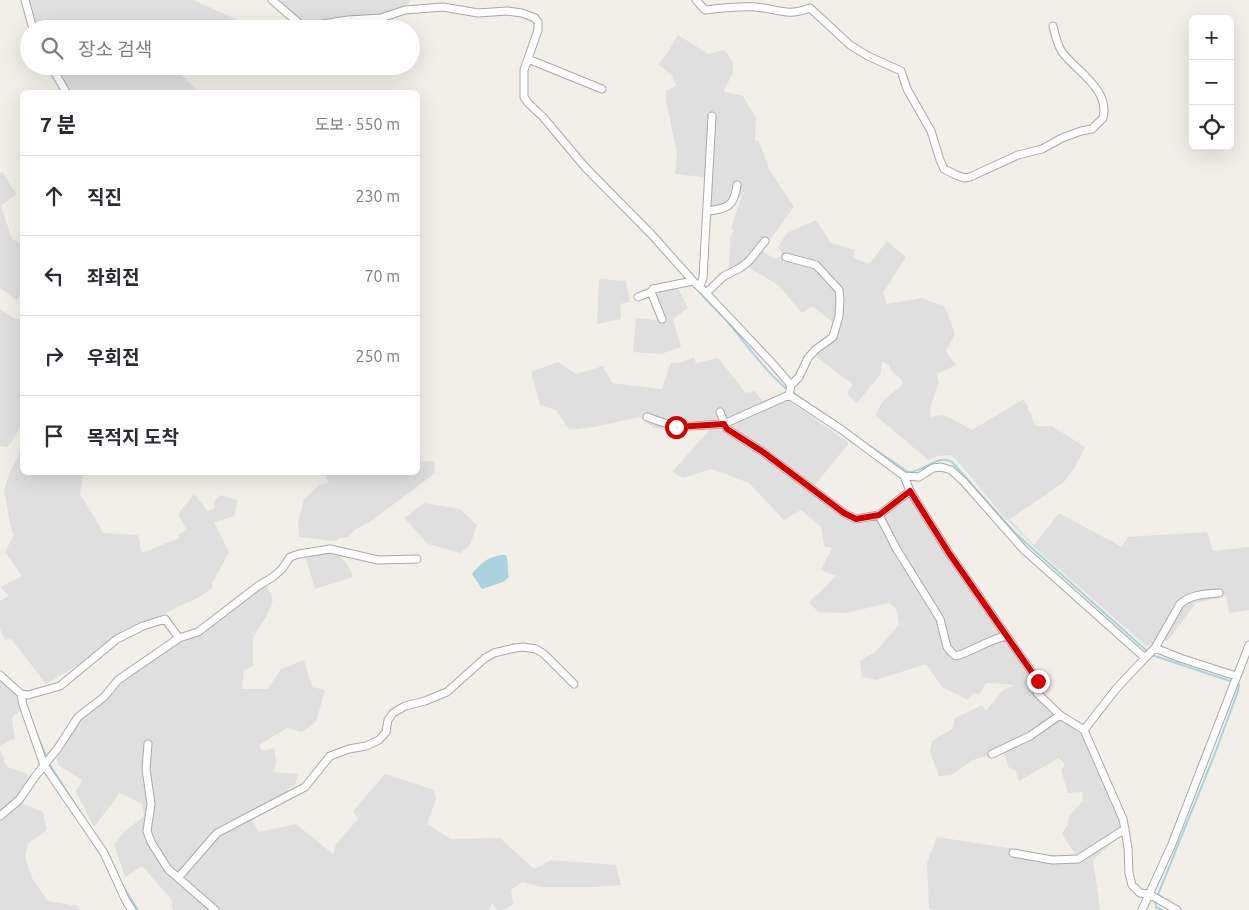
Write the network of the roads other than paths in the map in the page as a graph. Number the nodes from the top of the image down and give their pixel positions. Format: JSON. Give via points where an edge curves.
{"nodes":[{"id":1,"x":25,"y":0,"type":"edge"},
{"id":2,"x":272,"y":0,"type":"edge"},
{"id":3,"x":696,"y":0,"type":"edge"},
{"id":4,"x":31,"y":20,"type":"edge"},
{"id":5,"x":295,"y":20,"type":"edge"},
{"id":6,"x":348,"y":20,"type":"edge"},
{"id":7,"x":1053,"y":26,"type":"dead end"},
{"id":8,"x":528,"y":58,"type":"junction"},
{"id":9,"x":57,"y":75,"type":"edge"},
{"id":10,"x":602,"y":89,"type":"dead end"},
{"id":11,"x":65,"y":90,"type":"edge"},
{"id":12,"x":712,"y":116,"type":"dead end"},
{"id":13,"x":737,"y":185,"type":"dead end"},
{"id":14,"x":708,"y":211,"type":"junction"},
{"id":15,"x":764,"y":241,"type":"dead end"},
{"id":16,"x":786,"y":257,"type":"dead end"},
{"id":17,"x":693,"y":281,"type":"junction"},
{"id":18,"x":700,"y":286,"type":"junction"},
{"id":19,"x":651,"y":292,"type":"junction"},
{"id":20,"x":706,"y":292,"type":"junction"},
{"id":21,"x":638,"y":297,"type":"dead end"},
{"id":22,"x":662,"y":319,"type":"dead end"},
{"id":23,"x":790,"y":391,"type":"junction"},
{"id":24,"x":720,"y":412,"type":"dead end"},
{"id":25,"x":647,"y":417,"type":"dead end"},
{"id":26,"x":724,"y":424,"type":"junction"},
{"id":27,"x":904,"y":476,"type":"junction"},
{"id":28,"x":910,"y":491,"type":"junction"},
{"id":29,"x":879,"y":515,"type":"junction"},
{"id":30,"x":418,"y":559,"type":"dead end"},
{"id":31,"x":1220,"y":593,"type":"dead end"},
{"id":32,"x":1006,"y":636,"type":"junction"},
{"id":33,"x":179,"y":638,"type":"junction"},
{"id":34,"x":1249,"y":645,"type":"edge"},
{"id":35,"x":1150,"y":653,"type":"junction"},
{"id":36,"x":1241,"y":666,"type":"junction"},
{"id":37,"x":1249,"y":669,"type":"edge"},
{"id":38,"x":0,"y":675,"type":"edge"},
{"id":39,"x":1235,"y":680,"type":"junction"},
{"id":40,"x":574,"y":684,"type":"dead end"},
{"id":41,"x":20,"y":694,"type":"junction"},
{"id":42,"x":1060,"y":716,"type":"junction"},
{"id":43,"x":1084,"y":730,"type":"junction"},
{"id":44,"x":148,"y":744,"type":"dead end"},
{"id":45,"x":992,"y":754,"type":"dead end"},
{"id":46,"x":44,"y":765,"type":"junction"},
{"id":47,"x":0,"y":816,"type":"edge"},
{"id":48,"x":1125,"y":829,"type":"junction"},
{"id":49,"x":1013,"y":853,"type":"dead end"},
{"id":50,"x":178,"y":878,"type":"junction"},
{"id":51,"x":1155,"y":897,"type":"junction"},
{"id":52,"x":132,"y":910,"type":"edge"},
{"id":53,"x":215,"y":910,"type":"edge"},
{"id":54,"x":1142,"y":910,"type":"edge"},
{"id":55,"x":1177,"y":910,"type":"edge"}],
"edges":[{"from":1,"to":4,"type":"street"},
{"from":2,"to":5,"type":"street"},
{"from":3,"to":7,"type":"street","via":[[705,10],[741,6],[797,13],[810,8],[850,45],[901,70],[944,169],[964,178],[1092,129],[1104,118],[1104,105],[1097,88],[1060,49]]},
{"from":6,"to":8,"type":"street","via":[[381,18],[405,10],[443,8],[478,13],[522,13],[538,22]]},
{"from":8,"to":10,"type":"street"},
{"from":8,"to":17,"type":"street","via":[[523,86],[528,103]]},
{"from":9,"to":11,"type":"street"},
{"from":12,"to":14,"type":"street"},
{"from":13,"to":14,"type":"street","via":[[736,197],[730,205]]},
{"from":14,"to":18,"type":"street"},
{"from":15,"to":20,"type":"street","via":[[749,261]]},
{"from":16,"to":23,"type":"street","via":[[816,265],[839,290],[840,300],[833,337],[808,358]]},
{"from":17,"to":18,"type":"street"},
{"from":17,"to":19,"type":"street","via":[[658,287]]},
{"from":18,"to":20,"type":"street"},
{"from":19,"to":21,"type":"street"},
{"from":19,"to":22,"type":"street"},
{"from":20,"to":23,"type":"street","via":[[772,362]]},
{"from":23,"to":26,"type":"street"},
{"from":23,"to":27,"type":"street"},
{"from":24,"to":26,"type":"street"},
{"from":25,"to":26,"type":"street","via":[[676,427]]},
{"from":26,"to":29,"type":"street","via":[[844,513],[856,519]]},
{"from":27,"to":28,"type":"street"},
{"from":27,"to":35,"type":"street","via":[[919,477],[933,468],[951,470],[1024,550]]},
{"from":28,"to":29,"type":"street"},
{"from":28,"to":32,"type":"street"},
{"from":29,"to":32,"type":"street","via":[[940,619],[950,652],[956,656]]},
{"from":30,"to":33,"type":"street","via":[[378,560],[330,549],[299,554],[290,557],[273,577],[198,632]]},
{"from":31,"to":35,"type":"street","via":[[1195,595],[1180,604]]},
{"from":32,"to":42,"type":"street","via":[[1038,681],[1037,693]]},
{"from":33,"to":41,"type":"street","via":[[165,619],[159,620],[117,640],[60,686],[28,695]]},
{"from":33,"to":46,"type":"street","via":[[118,680],[104,697],[78,717]]},
{"from":34,"to":36,"type":"street"},
{"from":35,"to":39,"type":"street","via":[[1180,658]]},
{"from":35,"to":43,"type":"street"},
{"from":36,"to":37,"type":"street"},
{"from":36,"to":39,"type":"street"},
{"from":38,"to":41,"type":"street"},
{"from":39,"to":51,"type":"street","via":[[1154,887]]},
{"from":40,"to":50,"type":"street","via":[[538,649],[523,647],[490,655],[447,692],[393,713],[386,732],[379,740],[330,756],[305,787],[217,833]]},
{"from":41,"to":46,"type":"street"},
{"from":42,"to":43,"type":"street"},
{"from":42,"to":45,"type":"street","via":[[1030,736]]},
{"from":43,"to":48,"type":"street"},
{"from":44,"to":50,"type":"street","via":[[146,769],[151,804],[147,831],[157,853]]},
{"from":46,"to":47,"type":"street","via":[[19,800]]},
{"from":46,"to":52,"type":"street","via":[[104,854]]},
{"from":48,"to":49,"type":"street","via":[[1078,859],[1052,860]]},
{"from":48,"to":51,"type":"street","via":[[1132,885],[1140,893]]},
{"from":50,"to":53,"type":"street"},
{"from":51,"to":54,"type":"street"},
{"from":51,"to":55,"type":"street"}]}
